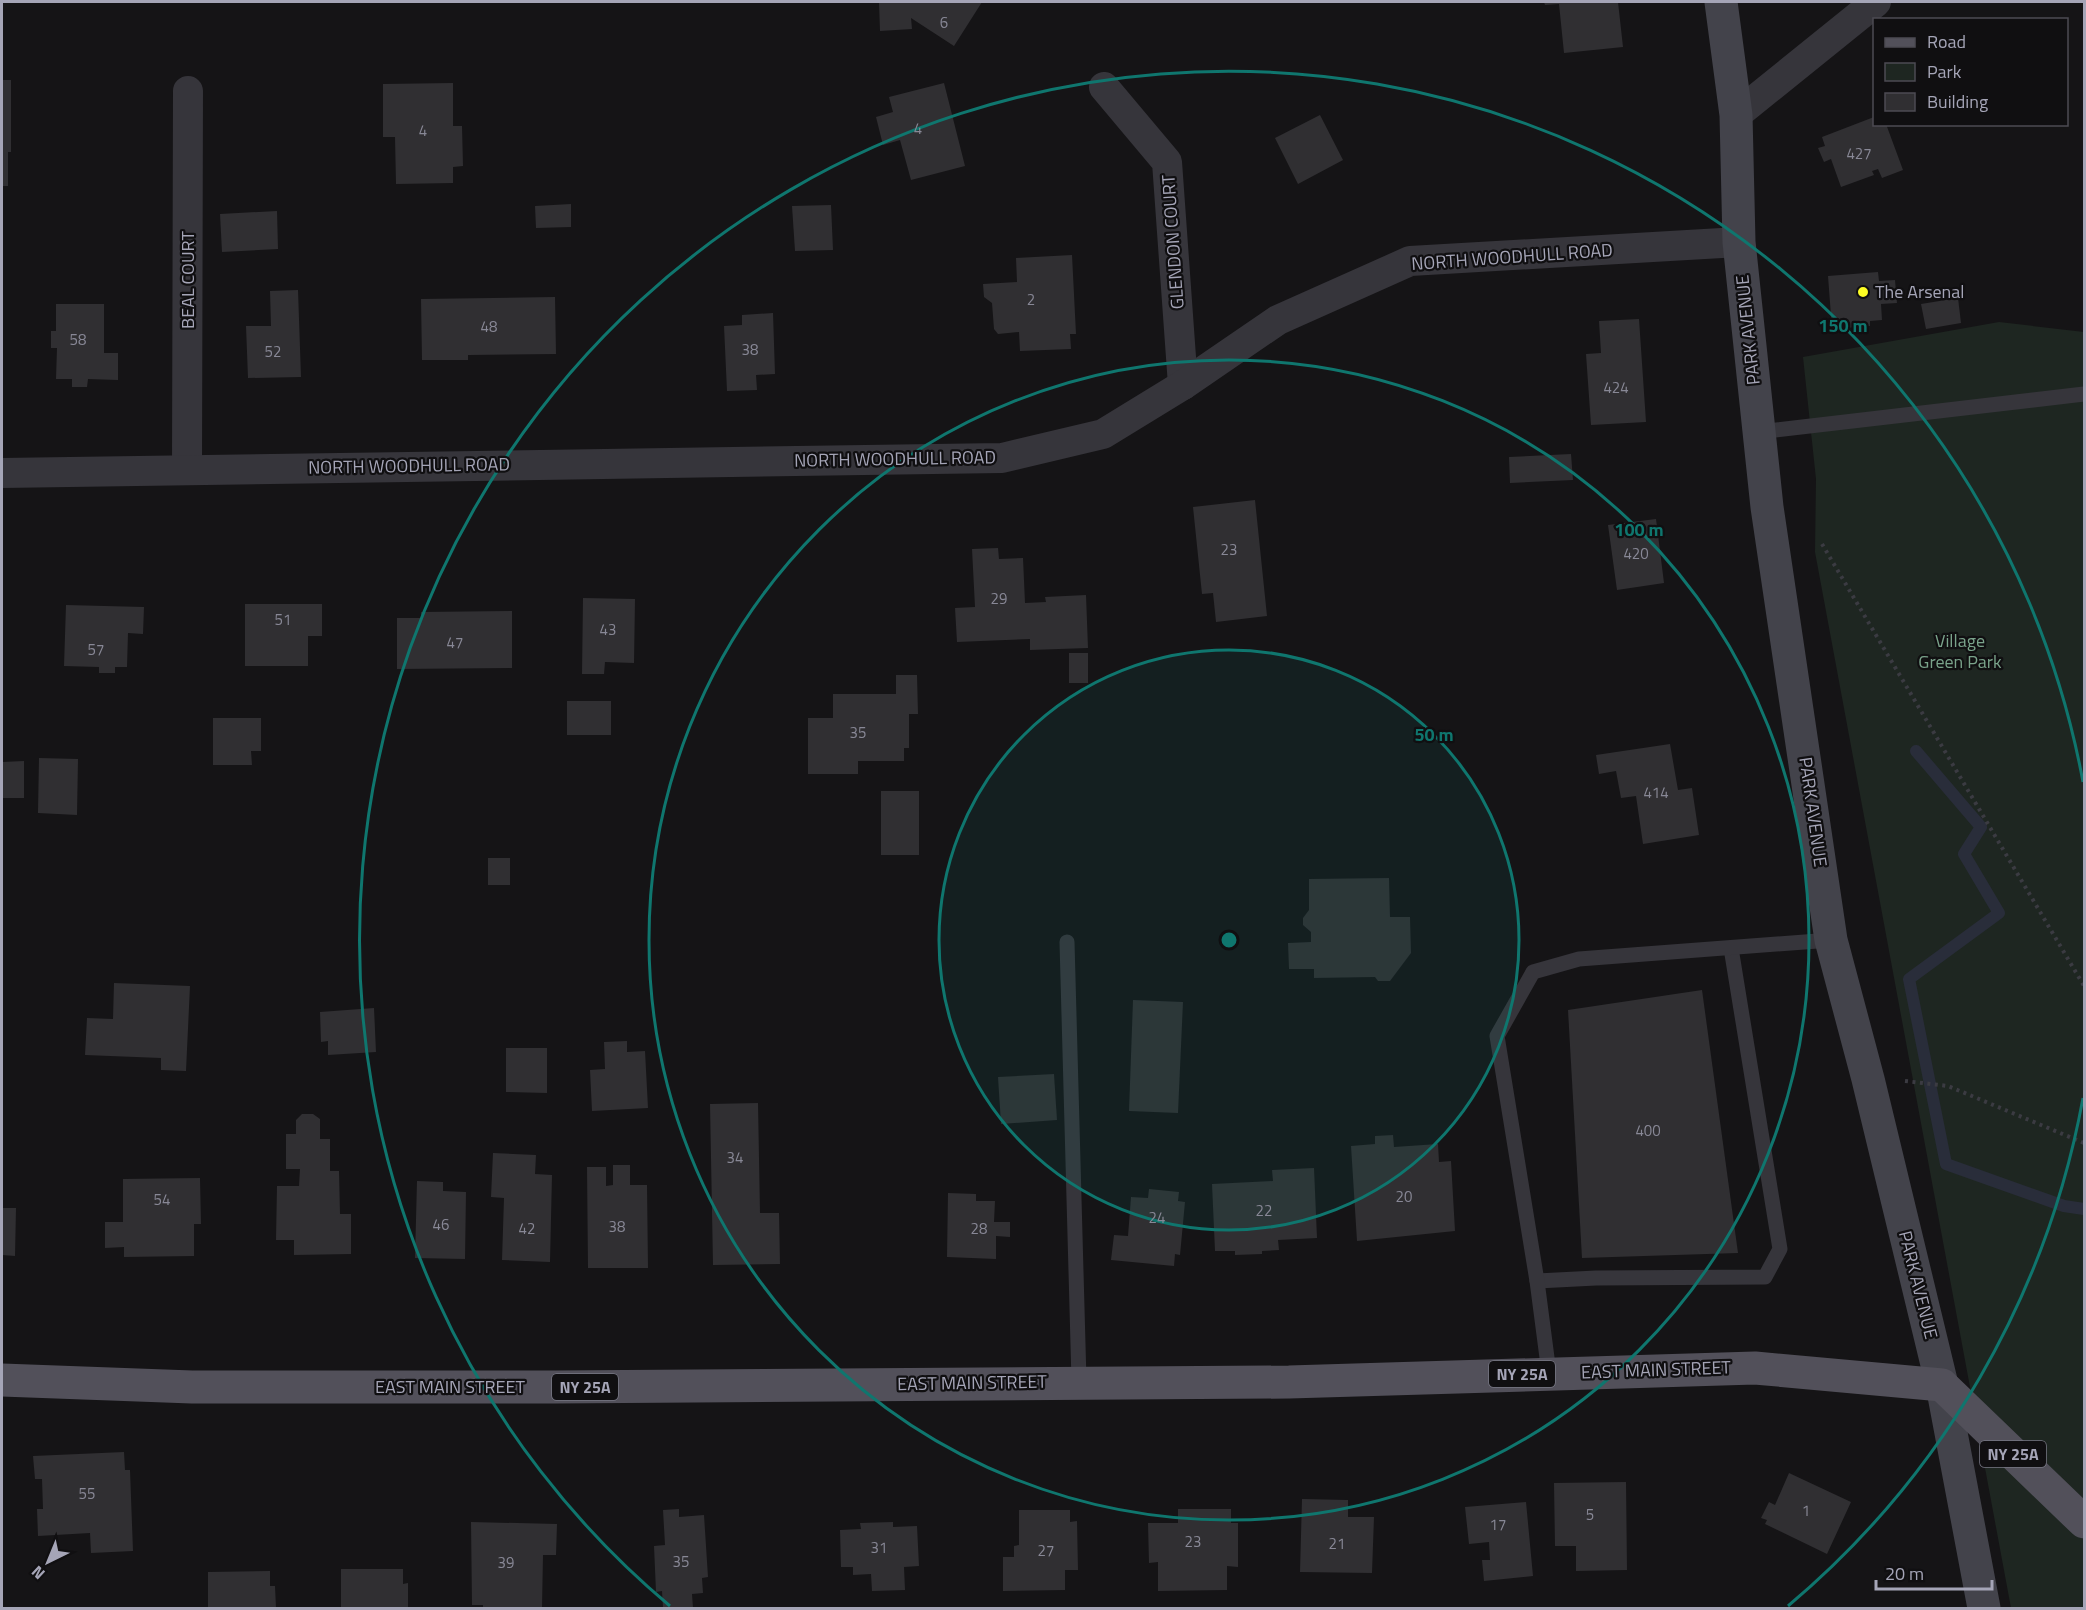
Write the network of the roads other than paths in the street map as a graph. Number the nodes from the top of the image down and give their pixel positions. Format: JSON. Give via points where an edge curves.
{"nodes":[{"id":1,"x":1721,"y":2,"type":"edge"},
{"id":2,"x":1876,"y":2,"type":"edge"},
{"id":3,"x":1104,"y":87,"type":"dead end"},
{"id":4,"x":188,"y":91,"type":"dead end"},
{"id":5,"x":1736,"y":115,"type":"junction"},
{"id":6,"x":1738,"y":242,"type":"junction"},
{"id":7,"x":1184,"y":385,"type":"junction"},
{"id":8,"x":2085,"y":394,"type":"edge"},
{"id":9,"x":1760,"y":432,"type":"junction"},
{"id":10,"x":187,"y":469,"type":"junction"},
{"id":11,"x":2,"y":473,"type":"edge"},
{"id":12,"x":1831,"y":940,"type":"junction"},
{"id":13,"x":1067,"y":942,"type":"dead end"},
{"id":14,"x":1731,"y":948,"type":"junction"},
{"id":15,"x":1537,"y":1281,"type":"junction"},
{"id":16,"x":1549,"y":1373,"type":"junction"},
{"id":17,"x":2,"y":1380,"type":"edge"},
{"id":18,"x":1079,"y":1382,"type":"junction"},
{"id":19,"x":1942,"y":1385,"type":"junction"},
{"id":20,"x":2085,"y":1522,"type":"edge"},
{"id":21,"x":1984,"y":1608,"type":"edge"}],
"edges":[{"from":1,"to":5,"type":"main road","name":"PARK AVENUE"},
{"from":2,"to":5,"type":"street"},
{"from":3,"to":7,"type":"street","name":"GLENDON COURT","via":[[1167,162]]},
{"from":4,"to":10,"type":"street","name":"BEAL COURT"},
{"from":5,"to":6,"type":"main road","name":"PARK AVENUE"},
{"from":6,"to":7,"type":"street","name":"NORTH WOODHULL ROAD","via":[[1410,261],[1278,320]]},
{"from":6,"to":9,"type":"main road","name":"PARK AVENUE"},
{"from":7,"to":10,"type":"street","name":"NORTH WOODHULL ROAD","via":[[1103,434],[1002,458]]},
{"from":8,"to":9,"type":"lane"},
{"from":9,"to":12,"type":"main road","name":"PARK AVENUE","via":[[1767,507]]},
{"from":10,"to":11,"type":"street","name":"NORTH WOODHULL ROAD"},
{"from":12,"to":14,"type":"lane"},
{"from":12,"to":19,"type":"main road","name":"PARK AVENUE"},
{"from":13,"to":18,"type":"lane"},
{"from":14,"to":15,"type":"lane","via":[[1579,960],[1533,972],[1497,1036]]},
{"from":14,"to":15,"type":"lane","via":[[1780,1249],[1765,1277]]},
{"from":15,"to":16,"type":"lane"},
{"from":16,"to":18,"type":"main road","name":"EAST MAIN STREET","number":"NY 25A","via":[[1289,1382]]},
{"from":16,"to":19,"type":"main road","name":"EAST MAIN STREET","number":"NY 25A","via":[[1755,1368]]},
{"from":17,"to":18,"type":"main road","name":"EAST MAIN STREET","number":"NY 25A","via":[[192,1387]]},
{"from":19,"to":20,"type":"main road","number":"NY 25A"},
{"from":19,"to":21,"type":"main road","name":"PARK AVENUE"}]}
